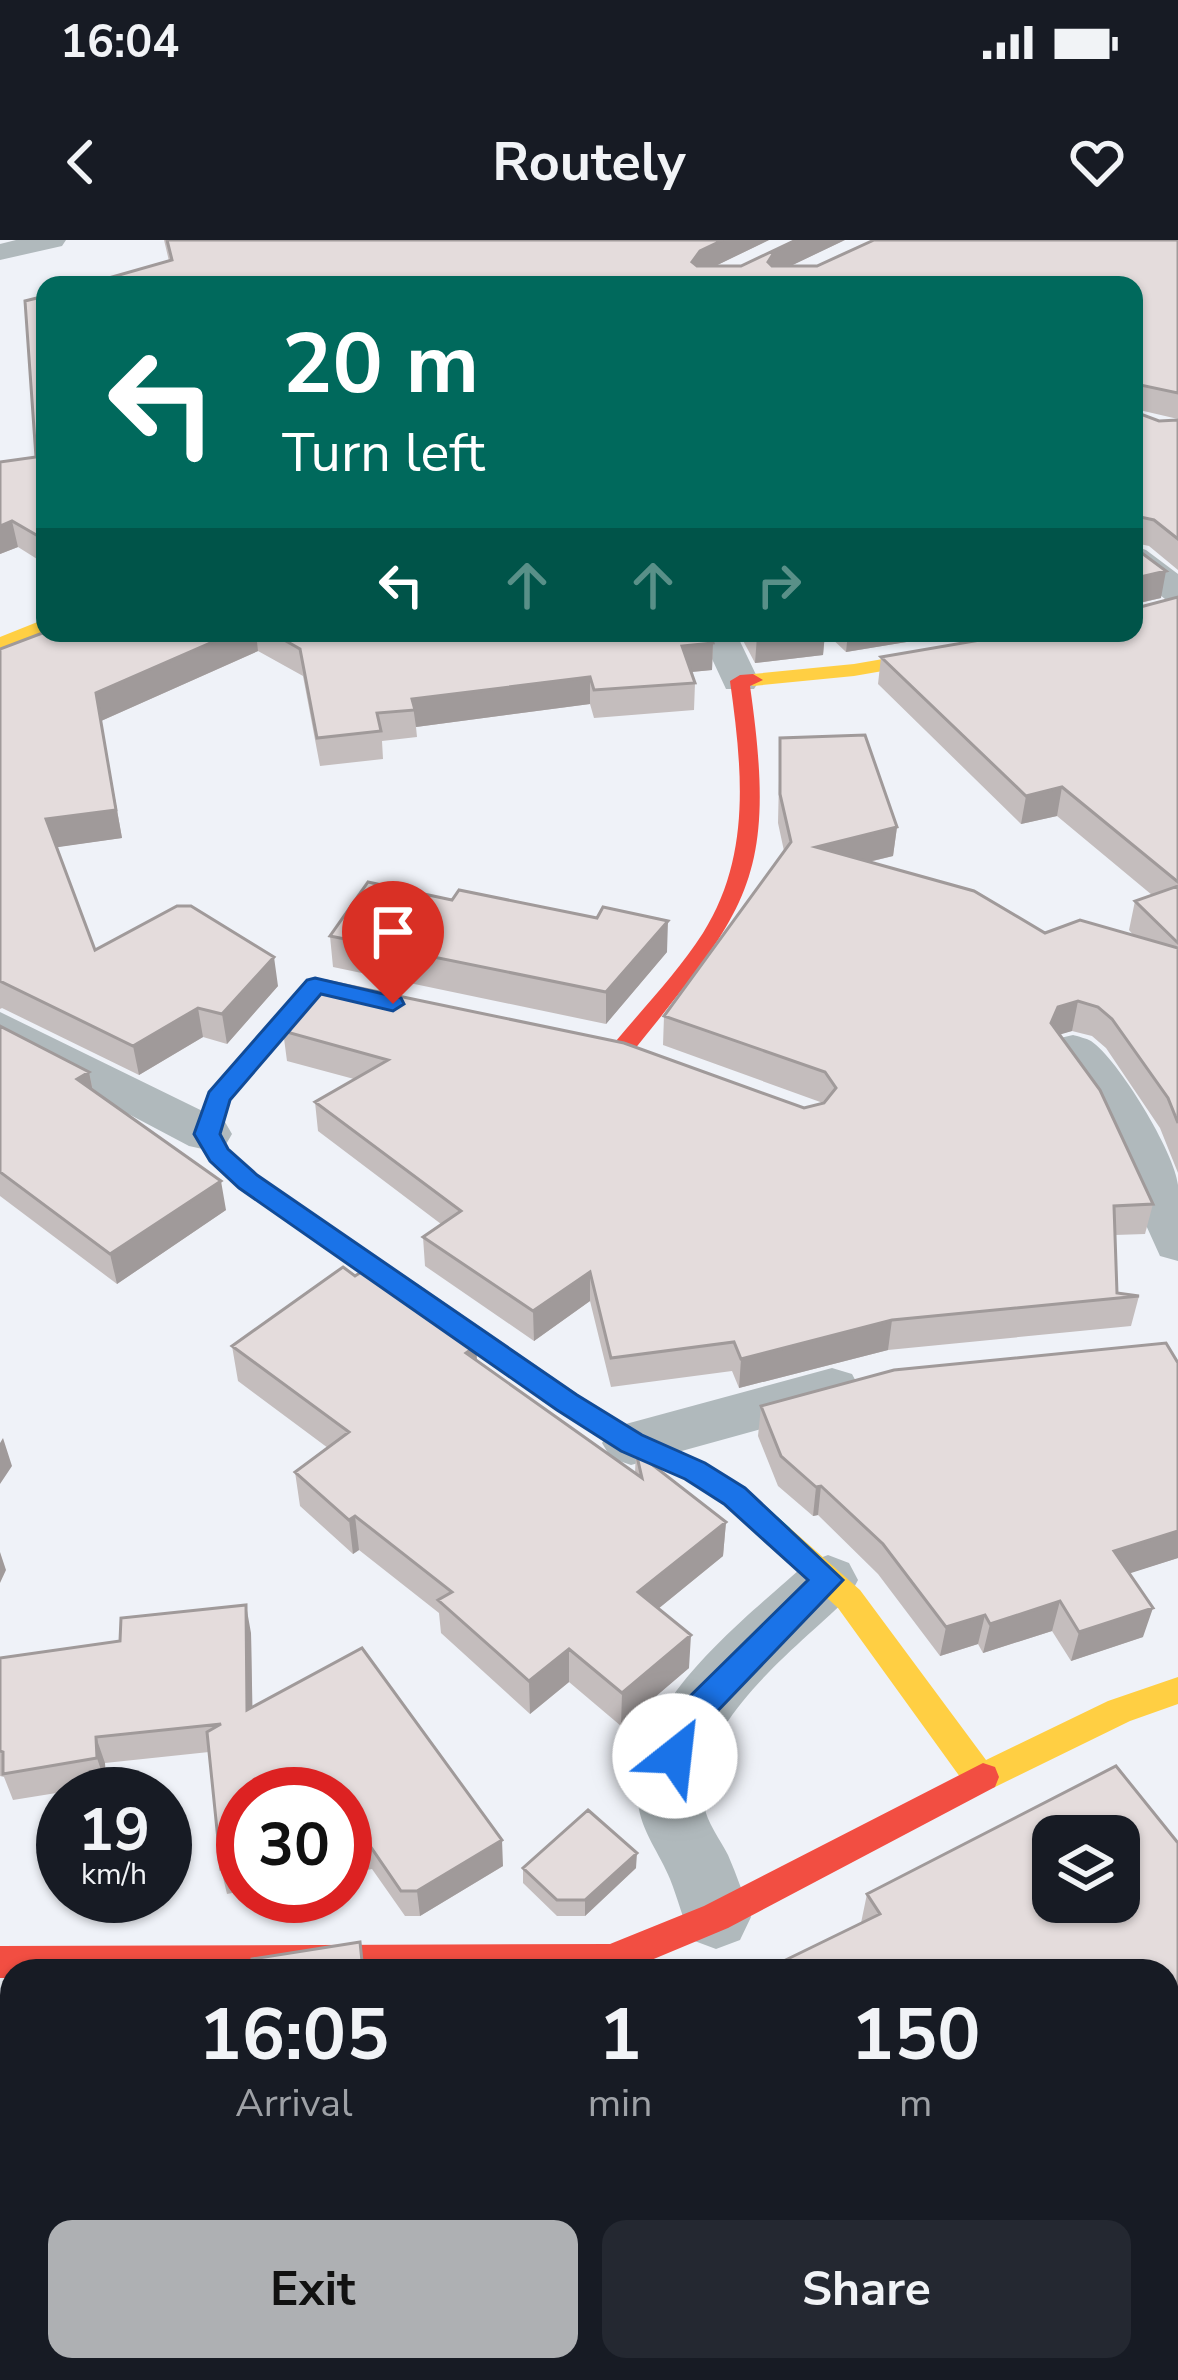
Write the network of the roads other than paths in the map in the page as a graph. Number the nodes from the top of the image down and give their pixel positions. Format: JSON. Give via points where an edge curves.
{"nodes":[{"id":1,"x":52,"y":240,"type":"edge"},
{"id":2,"x":0,"y":252,"type":"edge"},
{"id":3,"x":1143,"y":569,"type":"edge"},
{"id":4,"x":1171,"y":605,"type":"edge"},
{"id":5,"x":36,"y":629,"type":"edge"},
{"id":6,"x":722,"y":642,"type":"edge"},
{"id":7,"x":1014,"y":642,"type":"edge"},
{"id":8,"x":0,"y":644,"type":"edge"},
{"id":9,"x":740,"y":681,"type":"junction"},
{"id":10,"x":431,"y":1012,"type":"edge"},
{"id":11,"x":0,"y":1027,"type":"edge"},
{"id":12,"x":516,"y":1029,"type":"edge"},
{"id":13,"x":1073,"y":1050,"type":"edge"},
{"id":14,"x":207,"y":1134,"type":"junction"},
{"id":15,"x":1178,"y":1243,"type":"edge"},
{"id":16,"x":888,"y":1376,"type":"edge"},
{"id":17,"x":632,"y":1443,"type":"junction"},
{"id":18,"x":828,"y":1580,"type":"junction"},
{"id":19,"x":1178,"y":1690,"type":"edge"},
{"id":20,"x":980,"y":1778,"type":"junction"},
{"id":21,"x":716,"y":1917,"type":"junction"},
{"id":22,"x":613,"y":1959,"type":"edge"}],
"edges":[{"from":1,"to":2,"type":"street"},
{"from":3,"to":4,"type":"street"},
{"from":5,"to":8,"type":"main road"},
{"from":6,"to":9,"type":"street"},
{"from":7,"to":9,"type":"main road"},
{"from":9,"to":12,"type":"main road","via":[[751,802],[742,867],[728,909],[643,1057]]},
{"from":10,"to":14,"type":"main road","via":[[315,986],[218,1098]]},
{"from":11,"to":14,"type":"street"},
{"from":13,"to":15,"type":"street","via":[[1128,1122]]},
{"from":14,"to":17,"type":"main road","via":[[248,1181]]},
{"from":16,"to":17,"type":"street"},
{"from":17,"to":18,"type":"main road","via":[[734,1496]]},
{"from":18,"to":20,"type":"main road"},
{"from":18,"to":21,"type":"street","via":[[694,1713],[675,1756],[669,1795],[676,1829]]},
{"from":19,"to":20,"type":"main road"},
{"from":20,"to":21,"type":"main road"},
{"from":21,"to":22,"type":"main road"}]}
